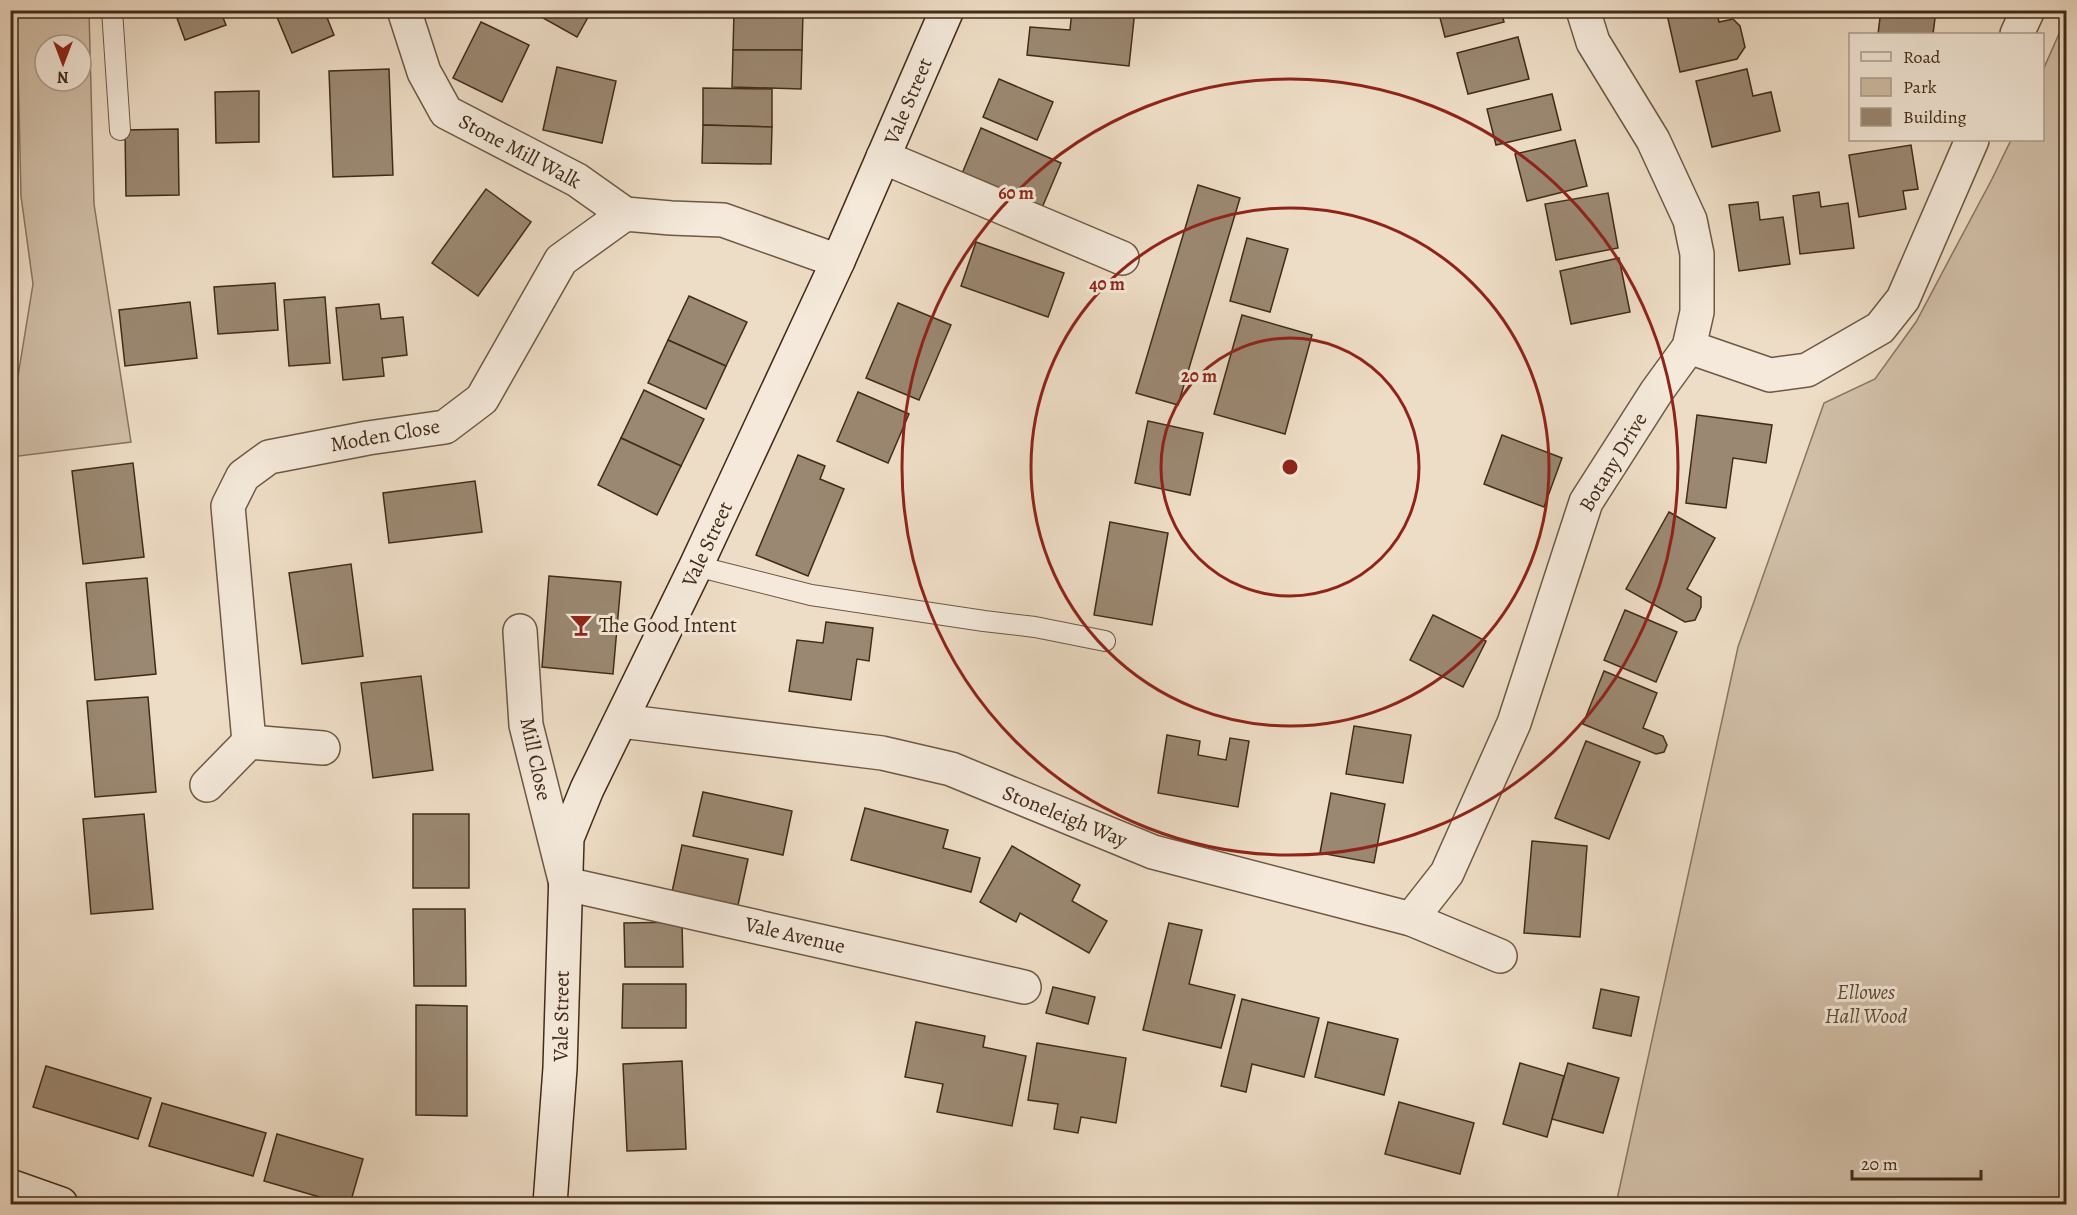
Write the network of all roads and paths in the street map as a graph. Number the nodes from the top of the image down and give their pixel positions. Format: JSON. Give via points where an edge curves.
{"nodes":[{"id":1,"x":112,"y":10,"type":"edge"},
{"id":2,"x":404,"y":10,"type":"edge"},
{"id":3,"x":947,"y":10,"type":"edge"},
{"id":4,"x":1583,"y":10,"type":"edge"},
{"id":5,"x":2028,"y":10,"type":"edge"},
{"id":6,"x":2017,"y":33,"type":"edge"},
{"id":7,"x":120,"y":130,"type":"dead end"},
{"id":8,"x":1972,"y":141,"type":"edge"},
{"id":9,"x":884,"y":157,"type":"junction"},
{"id":10,"x":625,"y":214,"type":"junction"},
{"id":11,"x":1122,"y":258,"type":"dead end"},
{"id":12,"x":838,"y":261,"type":"junction"},
{"id":13,"x":1689,"y":347,"type":"junction"},
{"id":14,"x":696,"y":566,"type":"junction"},
{"id":15,"x":520,"y":631,"type":"dead end"},
{"id":16,"x":1105,"y":641,"type":"dead end"},
{"id":17,"x":621,"y":721,"type":"junction"},
{"id":18,"x":249,"y":742,"type":"junction"},
{"id":19,"x":323,"y":748,"type":"dead end"},
{"id":20,"x":207,"y":785,"type":"dead end"},
{"id":21,"x":566,"y":884,"type":"junction"},
{"id":22,"x":1411,"y":919,"type":"junction"},
{"id":23,"x":1500,"y":956,"type":"dead end"},
{"id":24,"x":1024,"y":987,"type":"dead end"},
{"id":25,"x":10,"y":1186,"type":"edge"},
{"id":26,"x":61,"y":1204,"type":"edge"},
{"id":27,"x":550,"y":1204,"type":"edge"}],
"edges":[{"from":1,"to":7,"type":"lane"},
{"from":2,"to":10,"type":"street","name":"Stone Mill Walk","via":[[423,72],[446,112],[577,180]]},
{"from":3,"to":9,"type":"street","name":"Vale Street"},
{"from":4,"to":13,"type":"street","name":"Botany Drive","via":[[1593,42],[1653,140],[1690,220],[1697,254],[1697,312]]},
{"from":5,"to":6,"type":"street"},
{"from":8,"to":13,"type":"street","via":[[1903,299],[1881,328],[1807,370],[1770,375]]},
{"from":9,"to":11,"type":"street"},
{"from":9,"to":12,"type":"street","name":"Vale Street"},
{"from":10,"to":12,"type":"street","via":[[723,220]]},
{"from":10,"to":18,"type":"street","name":"Moden Close","via":[[561,260],[482,399],[445,428],[270,457],[243,476],[228,506]]},
{"from":12,"to":14,"type":"street","name":"Vale Street"},
{"from":13,"to":22,"type":"street","name":"Botany Drive","via":[[1586,502],[1514,723],[1447,873]]},
{"from":14,"to":16,"type":"lane","via":[[812,595]]},
{"from":14,"to":17,"type":"street","name":"Vale Street"},
{"from":15,"to":21,"type":"street","name":"Mill Close","via":[[526,725]]},
{"from":17,"to":21,"type":"street","name":"Vale Street","via":[[567,838]]},
{"from":17,"to":22,"type":"street","name":"Stoneleigh Way","via":[[882,753],[951,769],[1153,852]]},
{"from":18,"to":19,"type":"street"},
{"from":18,"to":20,"type":"street"},
{"from":21,"to":24,"type":"street","name":"Vale Avenue"},
{"from":21,"to":27,"type":"street","name":"Vale Street","via":[[560,1068]]},
{"from":22,"to":23,"type":"street","name":"Stoneleigh Way"},
{"from":25,"to":26,"type":"street"}]}
